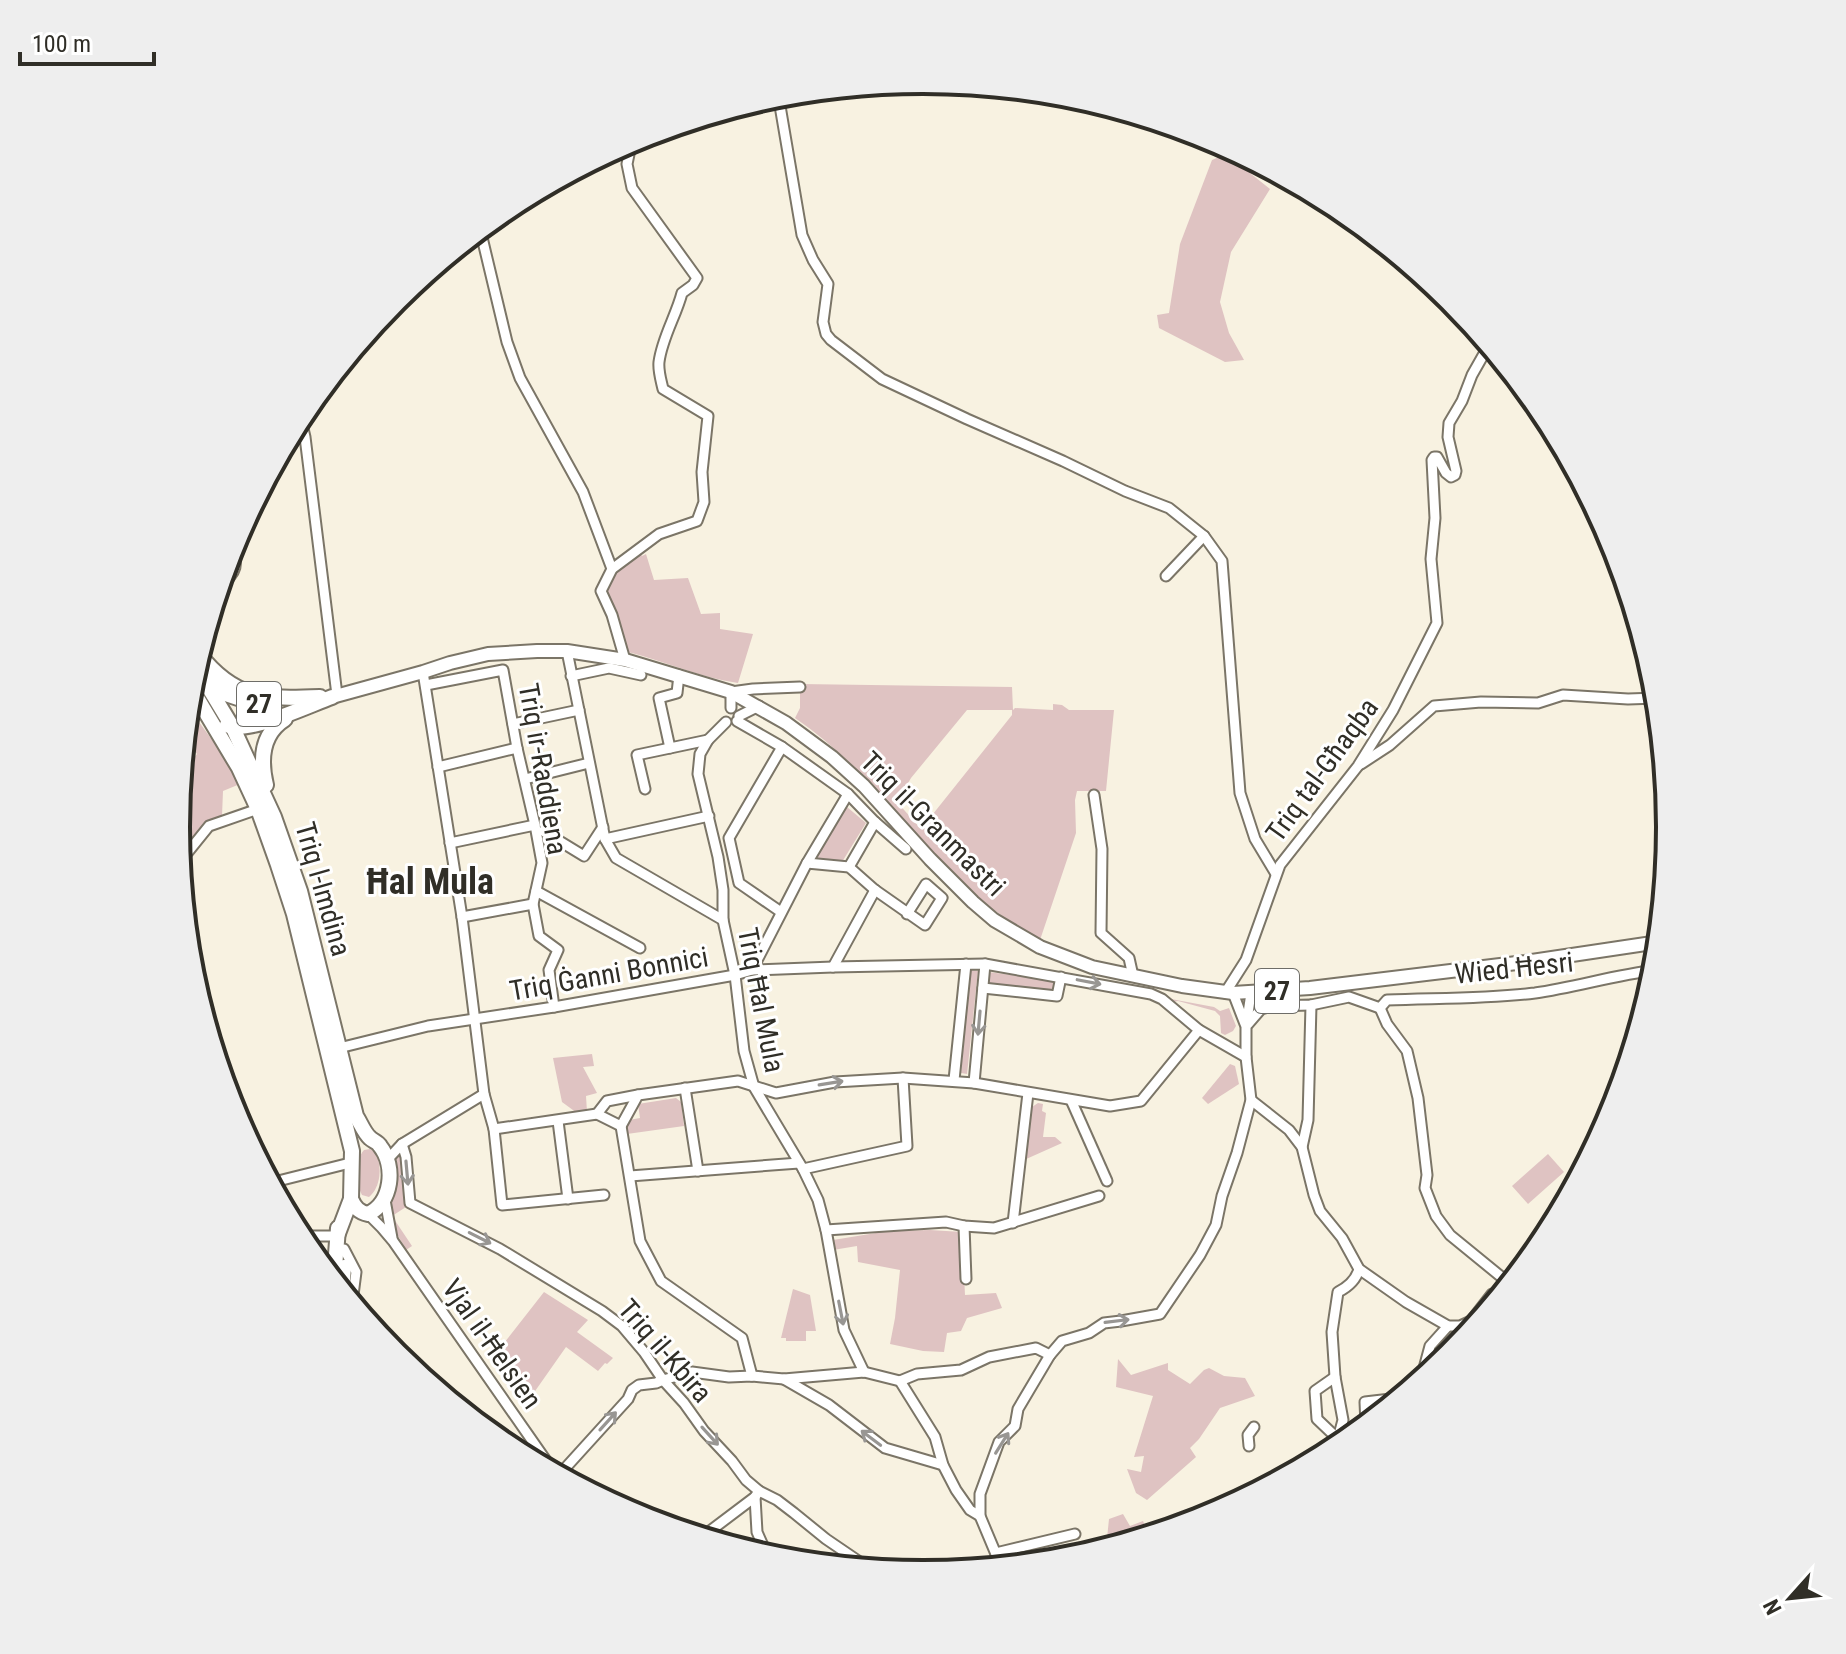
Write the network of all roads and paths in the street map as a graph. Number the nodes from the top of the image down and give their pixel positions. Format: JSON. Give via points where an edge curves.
{"nodes":[{"id":1,"x":780,"y":108,"type":"edge"},
{"id":2,"x":629,"y":156,"type":"edge"},
{"id":3,"x":483,"y":241,"type":"edge"},
{"id":4,"x":1483,"y":355,"type":"edge"},
{"id":5,"x":304,"y":435,"type":"edge"},
{"id":6,"x":1204,"y":536,"type":"junction"},
{"id":7,"x":612,"y":569,"type":"junction"},
{"id":8,"x":1166,"y":576,"type":"dead end"},
{"id":9,"x":567,"y":651,"type":"junction"},
{"id":10,"x":625,"y":660,"type":"junction"},
{"id":11,"x":641,"y":675,"type":"dead end"},
{"id":12,"x":679,"y":675,"type":"junction"},
{"id":13,"x":571,"y":676,"type":"junction"},
{"id":14,"x":206,"y":678,"type":"edge"},
{"id":15,"x":424,"y":678,"type":"junction"},
{"id":16,"x":204,"y":686,"type":"edge"},
{"id":17,"x":800,"y":687,"type":"dead end"},
{"id":18,"x":731,"y":692,"type":"junction"},
{"id":19,"x":335,"y":696,"type":"junction"},
{"id":20,"x":1644,"y":698,"type":"edge"},
{"id":21,"x":201,"y":704,"type":"edge"},
{"id":22,"x":759,"y":706,"type":"junction"},
{"id":23,"x":579,"y":710,"type":"junction"},
{"id":24,"x":736,"y":715,"type":"junction"},
{"id":25,"x":513,"y":724,"type":"junction"},
{"id":26,"x":235,"y":728,"type":"junction"},
{"id":27,"x":708,"y":740,"type":"junction"},
{"id":28,"x":782,"y":747,"type":"junction"},
{"id":29,"x":517,"y":748,"type":"junction"},
{"id":30,"x":670,"y":748,"type":"junction"},
{"id":31,"x":589,"y":763,"type":"junction"},
{"id":32,"x":1358,"y":766,"type":"junction"},
{"id":33,"x":438,"y":767,"type":"junction"},
{"id":34,"x":525,"y":779,"type":"junction"},
{"id":35,"x":645,"y":789,"type":"dead end"},
{"id":36,"x":848,"y":794,"type":"junction"},
{"id":37,"x":1094,"y":795,"type":"dead end"},
{"id":38,"x":258,"y":809,"type":"junction"},
{"id":39,"x":709,"y":816,"type":"junction"},
{"id":40,"x":274,"y":817,"type":"junction"},
{"id":41,"x":875,"y":822,"type":"junction"},
{"id":42,"x":603,"y":827,"type":"junction"},
{"id":43,"x":539,"y":828,"type":"junction"},
{"id":44,"x":605,"y":839,"type":"junction"},
{"id":45,"x":450,"y":843,"type":"junction"},
{"id":46,"x":191,"y":848,"type":"edge"},
{"id":47,"x":906,"y":849,"type":"dead end"},
{"id":48,"x":807,"y":863,"type":"junction"},
{"id":49,"x":849,"y":867,"type":"junction"},
{"id":50,"x":1278,"y":870,"type":"junction"},
{"id":51,"x":875,"y":890,"type":"junction"},
{"id":52,"x":536,"y":891,"type":"junction"},
{"id":53,"x":533,"y":904,"type":"junction"},
{"id":54,"x":904,"y":910,"type":"dead end"},
{"id":55,"x":781,"y":912,"type":"junction"},
{"id":56,"x":462,"y":917,"type":"junction"},
{"id":57,"x":723,"y":920,"type":"junction"},
{"id":58,"x":1646,"y":944,"type":"edge"},
{"id":59,"x":640,"y":948,"type":"dead end"},
{"id":60,"x":966,"y":964,"type":"junction"},
{"id":61,"x":985,"y":964,"type":"junction"},
{"id":62,"x":833,"y":967,"type":"junction"},
{"id":63,"x":752,"y":970,"type":"junction"},
{"id":64,"x":1642,"y":972,"type":"edge"},
{"id":65,"x":735,"y":975,"type":"junction"},
{"id":66,"x":1133,"y":976,"type":"junction"},
{"id":67,"x":1061,"y":977,"type":"junction"},
{"id":68,"x":983,"y":988,"type":"junction"},
{"id":69,"x":1229,"y":993,"type":"junction"},
{"id":70,"x":1251,"y":993,"type":"junction"},
{"id":71,"x":1311,"y":1005,"type":"junction"},
{"id":72,"x":554,"y":1007,"type":"junction"},
{"id":73,"x":1380,"y":1008,"type":"junction"},
{"id":74,"x":475,"y":1018,"type":"junction"},
{"id":75,"x":1246,"y":1027,"type":"junction"},
{"id":76,"x":1199,"y":1030,"type":"junction"},
{"id":77,"x":339,"y":1048,"type":"junction"},
{"id":78,"x":1246,"y":1057,"type":"junction"},
{"id":79,"x":903,"y":1078,"type":"junction"},
{"id":80,"x":954,"y":1080,"type":"junction"},
{"id":81,"x":974,"y":1083,"type":"junction"},
{"id":82,"x":754,"y":1087,"type":"junction"},
{"id":83,"x":685,"y":1088,"type":"junction"},
{"id":84,"x":1028,"y":1093,"type":"junction"},
{"id":85,"x":484,"y":1094,"type":"junction"},
{"id":86,"x":638,"y":1095,"type":"junction"},
{"id":87,"x":1071,"y":1100,"type":"junction"},
{"id":88,"x":1251,"y":1100,"type":"junction"},
{"id":89,"x":597,"y":1114,"type":"junction"},
{"id":90,"x":558,"y":1121,"type":"junction"},
{"id":91,"x":621,"y":1126,"type":"junction"},
{"id":92,"x":494,"y":1129,"type":"junction"},
{"id":93,"x":372,"y":1139,"type":"junction"},
{"id":94,"x":402,"y":1144,"type":"junction"},
{"id":95,"x":1302,"y":1147,"type":"junction"},
{"id":96,"x":349,"y":1157,"type":"junction"},
{"id":97,"x":387,"y":1160,"type":"junction"},
{"id":98,"x":801,"y":1166,"type":"junction"},
{"id":99,"x":698,"y":1171,"type":"junction"},
{"id":100,"x":630,"y":1176,"type":"junction"},
{"id":101,"x":281,"y":1180,"type":"edge"},
{"id":102,"x":1107,"y":1181,"type":"dead end"},
{"id":103,"x":604,"y":1195,"type":"dead end"},
{"id":104,"x":1099,"y":1196,"type":"dead end"},
{"id":105,"x":351,"y":1199,"type":"junction"},
{"id":106,"x":568,"y":1199,"type":"junction"},
{"id":107,"x":385,"y":1200,"type":"junction"},
{"id":108,"x":364,"y":1213,"type":"junction"},
{"id":109,"x":1013,"y":1223,"type":"junction"},
{"id":110,"x":964,"y":1226,"type":"junction"},
{"id":111,"x":826,"y":1230,"type":"junction"},
{"id":112,"x":317,"y":1239,"type":"edge"},
{"id":113,"x":393,"y":1241,"type":"junction"},
{"id":114,"x":341,"y":1242,"type":"junction"},
{"id":115,"x":337,"y":1267,"type":"edge"},
{"id":116,"x":1359,"y":1269,"type":"junction"},
{"id":117,"x":342,"y":1274,"type":"edge"},
{"id":118,"x":1502,"y":1277,"type":"edge"},
{"id":119,"x":966,"y":1279,"type":"dead end"},
{"id":120,"x":354,"y":1288,"type":"edge"},
{"id":121,"x":1448,"y":1326,"type":"junction"},
{"id":122,"x":1459,"y":1326,"type":"edge"},
{"id":123,"x":1050,"y":1355,"type":"junction"},
{"id":124,"x":1427,"y":1359,"type":"edge"},
{"id":125,"x":864,"y":1372,"type":"junction"},
{"id":126,"x":752,"y":1376,"type":"junction"},
{"id":127,"x":1335,"y":1377,"type":"junction"},
{"id":128,"x":784,"y":1379,"type":"junction"},
{"id":129,"x":663,"y":1380,"type":"junction"},
{"id":130,"x":900,"y":1381,"type":"junction"},
{"id":131,"x":1379,"y":1400,"type":"edge"},
{"id":132,"x":1365,"y":1412,"type":"edge"},
{"id":133,"x":1343,"y":1420,"type":"junction"},
{"id":134,"x":1352,"y":1420,"type":"edge"},
{"id":135,"x":1254,"y":1427,"type":"dead end"},
{"id":136,"x":1341,"y":1429,"type":"edge"},
{"id":137,"x":1333,"y":1434,"type":"edge"},
{"id":138,"x":1249,"y":1446,"type":"dead end"},
{"id":139,"x":540,"y":1451,"type":"edge"},
{"id":140,"x":943,"y":1465,"type":"junction"},
{"id":141,"x":566,"y":1467,"type":"edge"},
{"id":142,"x":757,"y":1494,"type":"junction"},
{"id":143,"x":980,"y":1516,"type":"junction"},
{"id":144,"x":713,"y":1529,"type":"edge"},
{"id":145,"x":1075,"y":1534,"type":"dead end"},
{"id":146,"x":761,"y":1542,"type":"edge"},
{"id":147,"x":996,"y":1553,"type":"junction"},
{"id":148,"x":851,"y":1556,"type":"edge"},
{"id":149,"x":997,"y":1556,"type":"edge"}],
"edges":[{"from":1,"to":6,"type":"street","via":[[802,235],[828,284],[823,322],[831,340],[882,379],[1169,508]]},
{"from":2,"to":7,"type":"street","via":[[632,188],[697,278],[682,293],[670,320],[658,365],[663,389],[708,416],[704,502],[697,521],[659,534]]},
{"from":3,"to":7,"type":"street","via":[[520,378],[583,492]]},
{"from":4,"to":32,"type":"street","name":"Triq tal-Għaqba","via":[[1449,423],[1455,475],[1446,473],[1437,457],[1432,460],[1431,559],[1437,623]]},
{"from":5,"to":19,"type":"street"},
{"from":6,"to":8,"type":"street"},
{"from":6,"to":50,"type":"street","via":[[1222,561],[1240,793],[1255,839]]},
{"from":7,"to":10,"type":"street","via":[[601,591]]},
{"from":9,"to":10,"type":"main road","name":"Triq il-Granmastri","number":"27"},
{"from":9,"to":13,"type":"street"},
{"from":9,"to":15,"type":"main road","name":"Triq il-Granmastri","number":"27","via":[[488,654],[450,663]]},
{"from":10,"to":12,"type":"main road","name":"Triq il-Granmastri","number":"27"},
{"from":11,"to":13,"type":"street","via":[[609,668]]},
{"from":12,"to":18,"type":"main road","name":"Triq il-Granmastri","number":"27"},
{"from":12,"to":30,"type":"street","via":[[677,693],[659,698]]},
{"from":13,"to":23,"type":"street"},
{"from":14,"to":19,"type":"highway","number":"27","via":[[226,694],[254,703],[281,705]]},
{"from":15,"to":19,"type":"main road","name":"Triq il-Granmastri","number":"27"},
{"from":15,"to":25,"type":"street","name":"Triq ir-Raddiena","via":[[503,670]]},
{"from":15,"to":33,"type":"street"},
{"from":16,"to":26,"type":"highway","via":[[218,718]]},
{"from":17,"to":18,"type":"street"},
{"from":18,"to":22,"type":"main road","name":"Triq il-Granmastri","number":"27"},
{"from":18,"to":24,"type":"street"},
{"from":19,"to":26,"type":"highway","number":"27"},
{"from":19,"to":40,"type":"highway","via":[[283,720],[268,737],[262,766]]},
{"from":20,"to":32,"type":"street","via":[[1563,695],[1538,703],[1434,706]]},
{"from":21,"to":38,"type":"highway","name":"Triq l-Imdina"},
{"from":22,"to":24,"type":"street"},
{"from":22,"to":66,"type":"main road","name":"Triq il-Granmastri","number":"27","via":[[851,773],[994,920],[1066,958]]},
{"from":23,"to":25,"type":"street"},
{"from":23,"to":31,"type":"street"},
{"from":24,"to":27,"type":"street","via":[[724,712],[726,722]]},
{"from":24,"to":28,"type":"street"},
{"from":25,"to":29,"type":"street","name":"Triq ir-Raddiena"},
{"from":26,"to":40,"type":"highway","name":"Triq l-Imdina"},
{"from":27,"to":30,"type":"street"},
{"from":27,"to":39,"type":"street","name":"Triq Ħal Mula","via":[[698,774]]},
{"from":28,"to":36,"type":"street"},
{"from":28,"to":55,"type":"street","via":[[729,838],[739,883]]},
{"from":29,"to":33,"type":"street"},
{"from":29,"to":34,"type":"street","name":"Triq ir-Raddiena"},
{"from":30,"to":35,"type":"street","via":[[637,755]]},
{"from":31,"to":34,"type":"street"},
{"from":31,"to":42,"type":"street"},
{"from":32,"to":50,"type":"street","name":"Triq tal-Għaqba"},
{"from":33,"to":45,"type":"street"},
{"from":34,"to":43,"type":"street","name":"Triq ir-Raddiena"},
{"from":36,"to":41,"type":"street"},
{"from":36,"to":48,"type":"street"},
{"from":37,"to":66,"type":"street","via":[[1102,849],[1101,933],[1129,958]]},
{"from":38,"to":46,"type":"street","via":[[209,826]]},
{"from":38,"to":96,"type":"highway","name":"Triq l-Imdina","via":[[294,914]]},
{"from":39,"to":44,"type":"street"},
{"from":39,"to":57,"type":"street","name":"Triq Ħal Mula","via":[[723,890]]},
{"from":40,"to":77,"type":"highway","name":"Triq l-Imdina","via":[[300,891]]},
{"from":41,"to":47,"type":"street"},
{"from":41,"to":49,"type":"street"},
{"from":42,"to":43,"type":"street","via":[[584,856]]},
{"from":42,"to":44,"type":"street"},
{"from":43,"to":45,"type":"street"},
{"from":43,"to":52,"type":"street","name":"Triq ir-Raddiena","via":[[542,863]]},
{"from":44,"to":57,"type":"street","via":[[616,858]]},
{"from":45,"to":56,"type":"street"},
{"from":48,"to":49,"type":"street"},
{"from":48,"to":55,"type":"street"},
{"from":49,"to":51,"type":"street"},
{"from":50,"to":69,"type":"street","name":"Triq tal-Għaqba"},
{"from":51,"to":54,"type":"street"},
{"from":51,"to":62,"type":"street"},
{"from":52,"to":53,"type":"street","name":"Triq ir-Raddiena"},
{"from":52,"to":59,"type":"street"},
{"from":53,"to":56,"type":"street"},
{"from":53,"to":72,"type":"street","via":[[539,936],[558,950],[549,970]]},
{"from":55,"to":63,"type":"street"},
{"from":56,"to":74,"type":"street"},
{"from":57,"to":65,"type":"street","name":"Triq Ħal Mula"},
{"from":58,"to":70,"type":"main road","name":"Triq il-Granmastri","number":"27"},
{"from":60,"to":61,"type":"street","name":"Triq Ġanni Bonnici"},
{"from":60,"to":62,"type":"street","name":"Triq Ġanni Bonnici"},
{"from":60,"to":80,"type":"street"},
{"from":61,"to":67,"type":"street","name":"Triq Ġanni Bonnici"},
{"from":61,"to":68,"type":"street"},
{"from":62,"to":63,"type":"street","name":"Triq Ġanni Bonnici"},
{"from":63,"to":65,"type":"street","name":"Triq Ġanni Bonnici"},
{"from":64,"to":73,"type":"street","name":"Wied Ħesri","via":[[1536,992],[1387,1000]]},
{"from":65,"to":72,"type":"street","name":"Triq Ġanni Bonnici"},
{"from":65,"to":82,"type":"street","name":"Triq Ħal Mula"},
{"from":66,"to":69,"type":"main road","name":"Triq il-Granmastri","number":"27"},
{"from":67,"to":68,"type":"street","via":[[1057,996]]},
{"from":67,"to":76,"type":"street","name":"Triq Ġanni Bonnici","one_way":true,"via":[[1151,994]]},
{"from":68,"to":81,"type":"street","one_way":true},
{"from":69,"to":70,"type":"main road","name":"Triq il-Granmastri","number":"27"},
{"from":69,"to":75,"type":"street"},
{"from":70,"to":75,"type":"street"},
{"from":71,"to":73,"type":"street","via":[[1349,997]]},
{"from":71,"to":75,"type":"street","via":[[1261,1009]]},
{"from":71,"to":95,"type":"street","via":[[1308,1120]]},
{"from":72,"to":74,"type":"street","name":"Triq Ġanni Bonnici"},
{"from":73,"to":118,"type":"street","via":[[1407,1051],[1418,1098],[1425,1188],[1436,1216],[1450,1235]]},
{"from":74,"to":77,"type":"street","name":"Triq Ġanni Bonnici"},
{"from":74,"to":85,"type":"street"},
{"from":75,"to":78,"type":"street"},
{"from":76,"to":78,"type":"street","name":"Triq Ġanni Bonnici"},
{"from":76,"to":87,"type":"street","via":[[1141,1101],[1110,1106]]},
{"from":77,"to":93,"type":"highway","name":"Triq l-Imdina","via":[[356,1116]]},
{"from":78,"to":88,"type":"street"},
{"from":79,"to":80,"type":"street"},
{"from":82,"to":79,"type":"street","one_way":true,"via":[[776,1093],[835,1082]]},
{"from":79,"to":98,"type":"street","via":[[907,1146]]},
{"from":80,"to":81,"type":"street"},
{"from":81,"to":84,"type":"street"},
{"from":82,"to":83,"type":"street","via":[[738,1081]]},
{"from":82,"to":98,"type":"street","name":"Triq Ħal Mula"},
{"from":83,"to":86,"type":"street"},
{"from":83,"to":99,"type":"street"},
{"from":84,"to":87,"type":"street"},
{"from":84,"to":109,"type":"street"},
{"from":85,"to":92,"type":"street"},
{"from":85,"to":94,"type":"street"},
{"from":86,"to":89,"type":"street","via":[[607,1101]]},
{"from":86,"to":91,"type":"street"},
{"from":87,"to":102,"type":"street"},
{"from":88,"to":95,"type":"street"},
{"from":123,"to":88,"type":"street","one_way":true,"via":[[1062,1341],[1104,1323],[1160,1314],[1216,1225]]},
{"from":89,"to":90,"type":"street"},
{"from":89,"to":91,"type":"street"},
{"from":90,"to":92,"type":"street"},
{"from":90,"to":106,"type":"street"},
{"from":91,"to":100,"type":"street"},
{"from":92,"to":106,"type":"street","via":[[502,1205]]},
{"from":93,"to":94,"type":"street"},
{"from":93,"to":96,"type":"highway","via":[[359,1141]]},
{"from":93,"to":97,"type":"highway","name":"Triq l-Imdina"},
{"from":94,"to":97,"type":"street"},
{"from":94,"to":129,"type":"street","name":"Triq il-Kbira","one_way":true,"via":[[410,1203],[500,1249],[602,1311],[622,1326]]},
{"from":95,"to":116,"type":"street","via":[[1320,1211]]},
{"from":96,"to":101,"type":"street"},
{"from":96,"to":105,"type":"highway","name":"Triq l-Imdina"},
{"from":96,"to":114,"type":"highway","name":"Triq l-Imdina"},
{"from":97,"to":107,"type":"highway"},
{"from":98,"to":99,"type":"street"},
{"from":98,"to":111,"type":"street","name":"Triq Ħal Mula"},
{"from":99,"to":100,"type":"street"},
{"from":100,"to":126,"type":"street","via":[[640,1241],[661,1281],[742,1338]]},
{"from":103,"to":106,"type":"street"},
{"from":104,"to":109,"type":"street"},
{"from":105,"to":108,"type":"highway"},
{"from":105,"to":114,"type":"highway","name":"Triq l-Imdina"},
{"from":107,"to":108,"type":"highway","name":"Triq l-Imdina"},
{"from":107,"to":113,"type":"street","name":"Vjal il-Ħelsien"},
{"from":108,"to":113,"type":"street","name":"Vjal il-Ħelsien"},
{"from":108,"to":114,"type":"highway","name":"Triq l-Imdina"},
{"from":109,"to":110,"type":"street"},
{"from":110,"to":111,"type":"street","via":[[946,1222]]},
{"from":110,"to":119,"type":"street"},
{"from":111,"to":125,"type":"street","name":"Triq Ħal Mula","one_way":true,"via":[[844,1330]]},
{"from":112,"to":114,"type":"street"},
{"from":113,"to":139,"type":"street","name":"Vjal il-Ħelsien"},
{"from":114,"to":115,"type":"highway","name":"Triq l-Imdina"},
{"from":114,"to":117,"type":"highway","name":"Triq l-Imdina"},
{"from":114,"to":120,"type":"street","name":"Triq l-Imdina","via":[[356,1272]]},
{"from":116,"to":121,"type":"street"},
{"from":116,"to":127,"type":"street","via":[[1348,1287],[1338,1292],[1332,1332]]},
{"from":121,"to":122,"type":"street"},
{"from":121,"to":124,"type":"street","via":[[1430,1346]]},
{"from":123,"to":130,"type":"street","via":[[1036,1348]]},
{"from":143,"to":123,"type":"street","one_way":true,"via":[[980,1494],[999,1442],[1015,1426],[1018,1409]]},
{"from":125,"to":128,"type":"street"},
{"from":125,"to":130,"type":"street"},
{"from":126,"to":128,"type":"street"},
{"from":126,"to":129,"type":"street","via":[[692,1372]]},
{"from":127,"to":133,"type":"street"},
{"from":127,"to":137,"type":"street","via":[[1315,1391],[1317,1419]]},
{"from":140,"to":128,"type":"street","one_way":true,"via":[[885,1448]]},
{"from":141,"to":129,"type":"street","one_way":true,"via":[[632,1390]]},
{"from":129,"to":142,"type":"street","name":"Triq il-Kbira","one_way":true},
{"from":130,"to":140,"type":"street","via":[[935,1437]]},
{"from":131,"to":132,"type":"street","via":[[1365,1402]]},
{"from":133,"to":134,"type":"street"},
{"from":133,"to":136,"type":"street"},
{"from":135,"to":138,"type":"street"},
{"from":140,"to":143,"type":"street","via":[[970,1510]]},
{"from":142,"to":144,"type":"street"},
{"from":142,"to":146,"type":"street"},
{"from":142,"to":148,"type":"street","name":"Triq il-Kbira","via":[[777,1500]]},
{"from":143,"to":147,"type":"street"},
{"from":145,"to":147,"type":"street"},
{"from":147,"to":149,"type":"street"}]}
